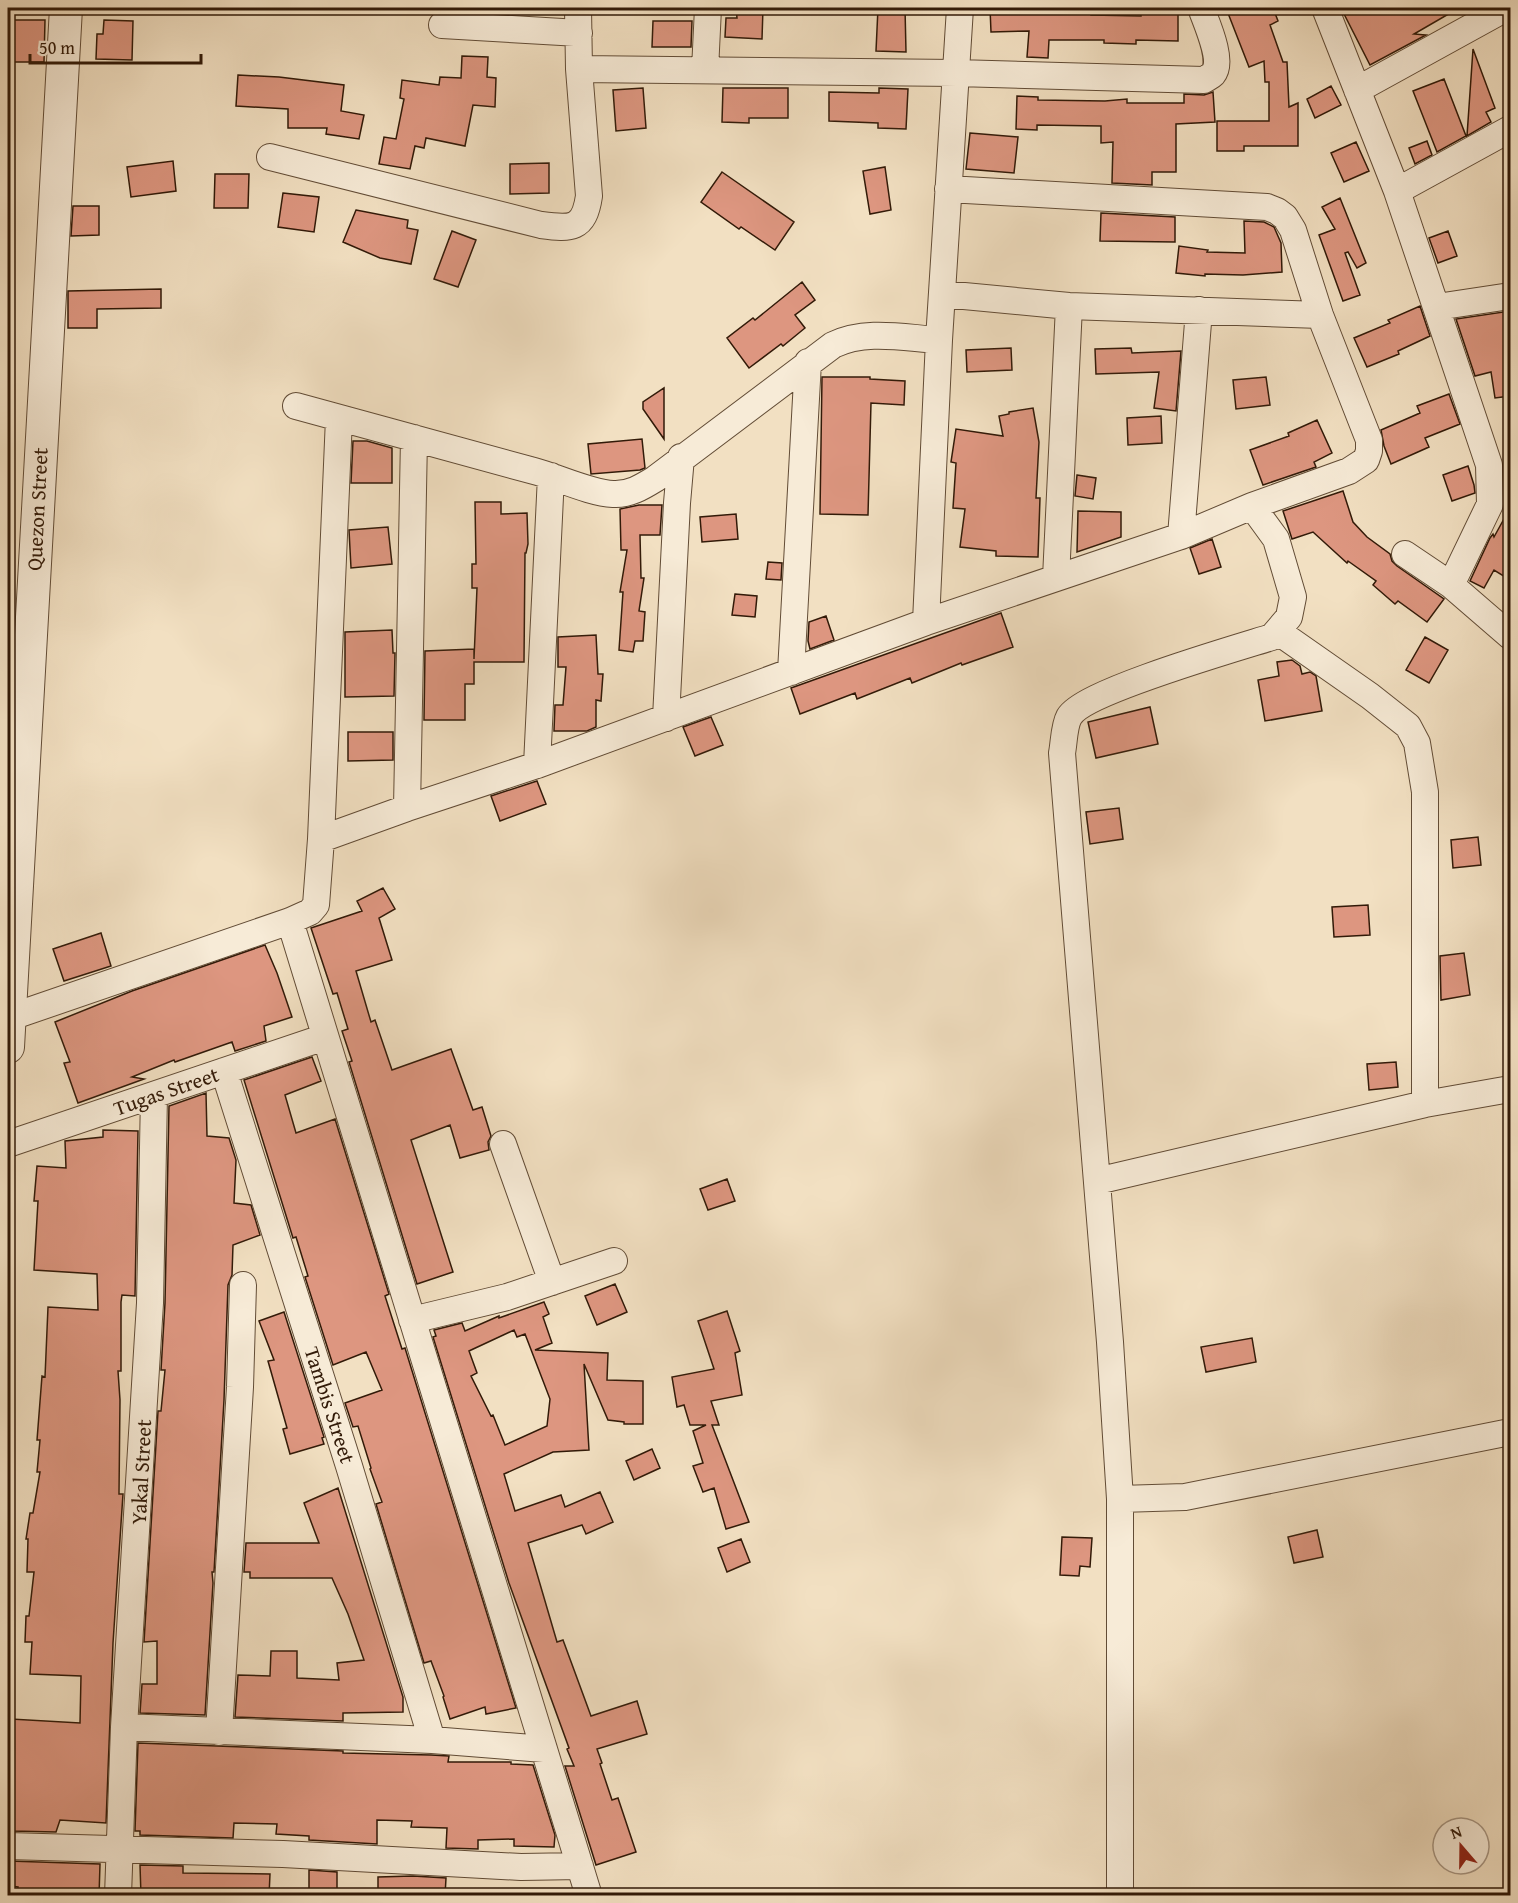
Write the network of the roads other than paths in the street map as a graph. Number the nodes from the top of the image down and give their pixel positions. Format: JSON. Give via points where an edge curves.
{"nodes":[{"id":1,"x":66,"y":8,"type":"edge"},
{"id":2,"x":578,"y":8,"type":"edge"},
{"id":3,"x":708,"y":8,"type":"edge"},
{"id":4,"x":960,"y":8,"type":"edge"},
{"id":5,"x":1201,"y":8,"type":"edge"},
{"id":6,"x":1325,"y":8,"type":"edge"},
{"id":7,"x":1506,"y":8,"type":"edge"},
{"id":8,"x":442,"y":25,"type":"dead end"},
{"id":9,"x":579,"y":33,"type":"junction"},
{"id":10,"x":579,"y":69,"type":"junction"},
{"id":11,"x":705,"y":70,"type":"junction"},
{"id":12,"x":956,"y":73,"type":"junction"},
{"id":13,"x":1357,"y":90,"type":"junction"},
{"id":14,"x":1510,"y":129,"type":"edge"},
{"id":15,"x":270,"y":157,"type":"dead end"},
{"id":16,"x":948,"y":189,"type":"junction"},
{"id":17,"x":1397,"y":191,"type":"junction"},
{"id":18,"x":943,"y":294,"type":"junction"},
{"id":19,"x":1510,"y":296,"type":"edge"},
{"id":20,"x":1069,"y":306,"type":"junction"},
{"id":21,"x":1437,"y":307,"type":"junction"},
{"id":22,"x":1199,"y":310,"type":"junction"},
{"id":23,"x":1320,"y":315,"type":"junction"},
{"id":24,"x":939,"y":340,"type":"junction"},
{"id":25,"x":808,"y":362,"type":"junction"},
{"id":26,"x":296,"y":406,"type":"dead end"},
{"id":27,"x":339,"y":418,"type":"junction"},
{"id":28,"x":414,"y":438,"type":"junction"},
{"id":29,"x":681,"y":457,"type":"junction"},
{"id":30,"x":551,"y":476,"type":"junction"},
{"id":31,"x":1252,"y":506,"type":"junction"},
{"id":32,"x":1181,"y":536,"type":"junction"},
{"id":33,"x":1405,"y":554,"type":"dead end"},
{"id":34,"x":1056,"y":579,"type":"junction"},
{"id":35,"x":1451,"y":585,"type":"junction"},
{"id":36,"x":926,"y":621,"type":"junction"},
{"id":37,"x":1277,"y":631,"type":"junction"},
{"id":38,"x":1510,"y":636,"type":"edge"},
{"id":39,"x":791,"y":672,"type":"junction"},
{"id":40,"x":666,"y":718,"type":"junction"},
{"id":41,"x":537,"y":765,"type":"junction"},
{"id":42,"x":407,"y":808,"type":"junction"},
{"id":43,"x":321,"y":839,"type":"junction"},
{"id":44,"x":290,"y":921,"type":"junction"},
{"id":45,"x":8,"y":1033,"type":"edge"},
{"id":46,"x":325,"y":1037,"type":"junction"},
{"id":47,"x":224,"y":1071,"type":"junction"},
{"id":48,"x":1510,"y":1089,"type":"edge"},
{"id":49,"x":154,"y":1095,"type":"junction"},
{"id":50,"x":1425,"y":1104,"type":"junction"},
{"id":51,"x":8,"y":1144,"type":"edge"},
{"id":52,"x":503,"y":1144,"type":"dead end"},
{"id":53,"x":1097,"y":1181,"type":"junction"},
{"id":54,"x":614,"y":1261,"type":"dead end"},
{"id":55,"x":552,"y":1282,"type":"junction"},
{"id":56,"x":243,"y":1286,"type":"dead end"},
{"id":57,"x":412,"y":1320,"type":"junction"},
{"id":58,"x":1510,"y":1432,"type":"edge"},
{"id":59,"x":1120,"y":1499,"type":"junction"},
{"id":60,"x":124,"y":1727,"type":"junction"},
{"id":61,"x":219,"y":1732,"type":"junction"},
{"id":62,"x":432,"y":1740,"type":"junction"},
{"id":63,"x":544,"y":1749,"type":"junction"},
{"id":64,"x":8,"y":1846,"type":"edge"},
{"id":65,"x":121,"y":1850,"type":"junction"},
{"id":66,"x":580,"y":1866,"type":"junction"},
{"id":67,"x":118,"y":1896,"type":"edge"},
{"id":68,"x":589,"y":1896,"type":"edge"},
{"id":69,"x":1120,"y":1896,"type":"edge"}],
"edges":[{"from":1,"to":45,"type":"street","name":"Quezon Street"},
{"from":2,"to":9,"type":"street"},
{"from":3,"to":11,"type":"street"},
{"from":4,"to":12,"type":"street"},
{"from":5,"to":12,"type":"street","via":[[1216,51],[1213,74],[1204,80]]},
{"from":6,"to":13,"type":"street"},
{"from":7,"to":13,"type":"street"},
{"from":8,"to":9,"type":"street"},
{"from":9,"to":10,"type":"street"},
{"from":10,"to":11,"type":"street"},
{"from":10,"to":15,"type":"street","via":[[589,196],[586,213],[571,227],[541,225]]},
{"from":11,"to":12,"type":"street"},
{"from":12,"to":16,"type":"street"},
{"from":13,"to":17,"type":"street"},
{"from":14,"to":17,"type":"street"},
{"from":16,"to":18,"type":"street"},
{"from":16,"to":23,"type":"street","via":[[1267,207],[1285,217],[1293,230]]},
{"from":17,"to":21,"type":"street"},
{"from":18,"to":20,"type":"street"},
{"from":18,"to":24,"type":"street"},
{"from":19,"to":21,"type":"street"},
{"from":20,"to":22,"type":"street"},
{"from":20,"to":34,"type":"street"},
{"from":21,"to":35,"type":"street","via":[[1489,465],[1490,504]]},
{"from":22,"to":23,"type":"street"},
{"from":22,"to":32,"type":"street"},
{"from":23,"to":31,"type":"street","via":[[1369,440],[1366,460],[1349,471]]},
{"from":24,"to":25,"type":"street","via":[[849,337]]},
{"from":24,"to":36,"type":"street"},
{"from":25,"to":29,"type":"street"},
{"from":25,"to":39,"type":"street"},
{"from":26,"to":27,"type":"street"},
{"from":27,"to":28,"type":"street"},
{"from":27,"to":43,"type":"street"},
{"from":28,"to":30,"type":"street"},
{"from":28,"to":42,"type":"street"},
{"from":29,"to":30,"type":"street","via":[[642,488],[628,493],[612,494]]},
{"from":29,"to":40,"type":"street"},
{"from":30,"to":41,"type":"street"},
{"from":31,"to":32,"type":"street"},
{"from":31,"to":37,"type":"street","via":[[1276,539],[1293,597],[1289,617]]},
{"from":32,"to":34,"type":"street"},
{"from":33,"to":35,"type":"street"},
{"from":34,"to":36,"type":"street"},
{"from":35,"to":38,"type":"street"},
{"from":36,"to":39,"type":"street"},
{"from":37,"to":50,"type":"street","via":[[1408,726],[1417,743],[1425,792]]},
{"from":37,"to":53,"type":"street","via":[[1272,637],[1113,690],[1083,704],[1069,717],[1062,753]]},
{"from":39,"to":40,"type":"street"},
{"from":40,"to":41,"type":"street"},
{"from":41,"to":42,"type":"street"},
{"from":42,"to":43,"type":"street"},
{"from":43,"to":44,"type":"street","via":[[316,905]]},
{"from":44,"to":45,"type":"street"},
{"from":44,"to":46,"type":"street"},
{"from":46,"to":47,"type":"street","name":"Tugas Street"},
{"from":46,"to":57,"type":"street"},
{"from":47,"to":49,"type":"street","name":"Tugas Street"},
{"from":47,"to":62,"type":"street","name":"Tambis Street"},
{"from":48,"to":50,"type":"street"},
{"from":49,"to":51,"type":"street","name":"Tugas Street"},
{"from":49,"to":60,"type":"street","name":"Yakal Street","via":[[150,1303]]},
{"from":50,"to":53,"type":"street"},
{"from":52,"to":55,"type":"street"},
{"from":53,"to":59,"type":"street"},
{"from":54,"to":55,"type":"street"},
{"from":55,"to":57,"type":"street"},
{"from":56,"to":61,"type":"street"},
{"from":57,"to":63,"type":"street"},
{"from":58,"to":59,"type":"street","via":[[1185,1497]]},
{"from":59,"to":69,"type":"street"},
{"from":60,"to":61,"type":"street"},
{"from":60,"to":65,"type":"street","name":"Yakal Street"},
{"from":61,"to":62,"type":"street"},
{"from":62,"to":63,"type":"street"},
{"from":63,"to":66,"type":"street"},
{"from":64,"to":65,"type":"street"},
{"from":65,"to":66,"type":"street","via":[[520,1867]]},
{"from":65,"to":67,"type":"street","name":"Yakal Street"},
{"from":66,"to":68,"type":"street"}]}
